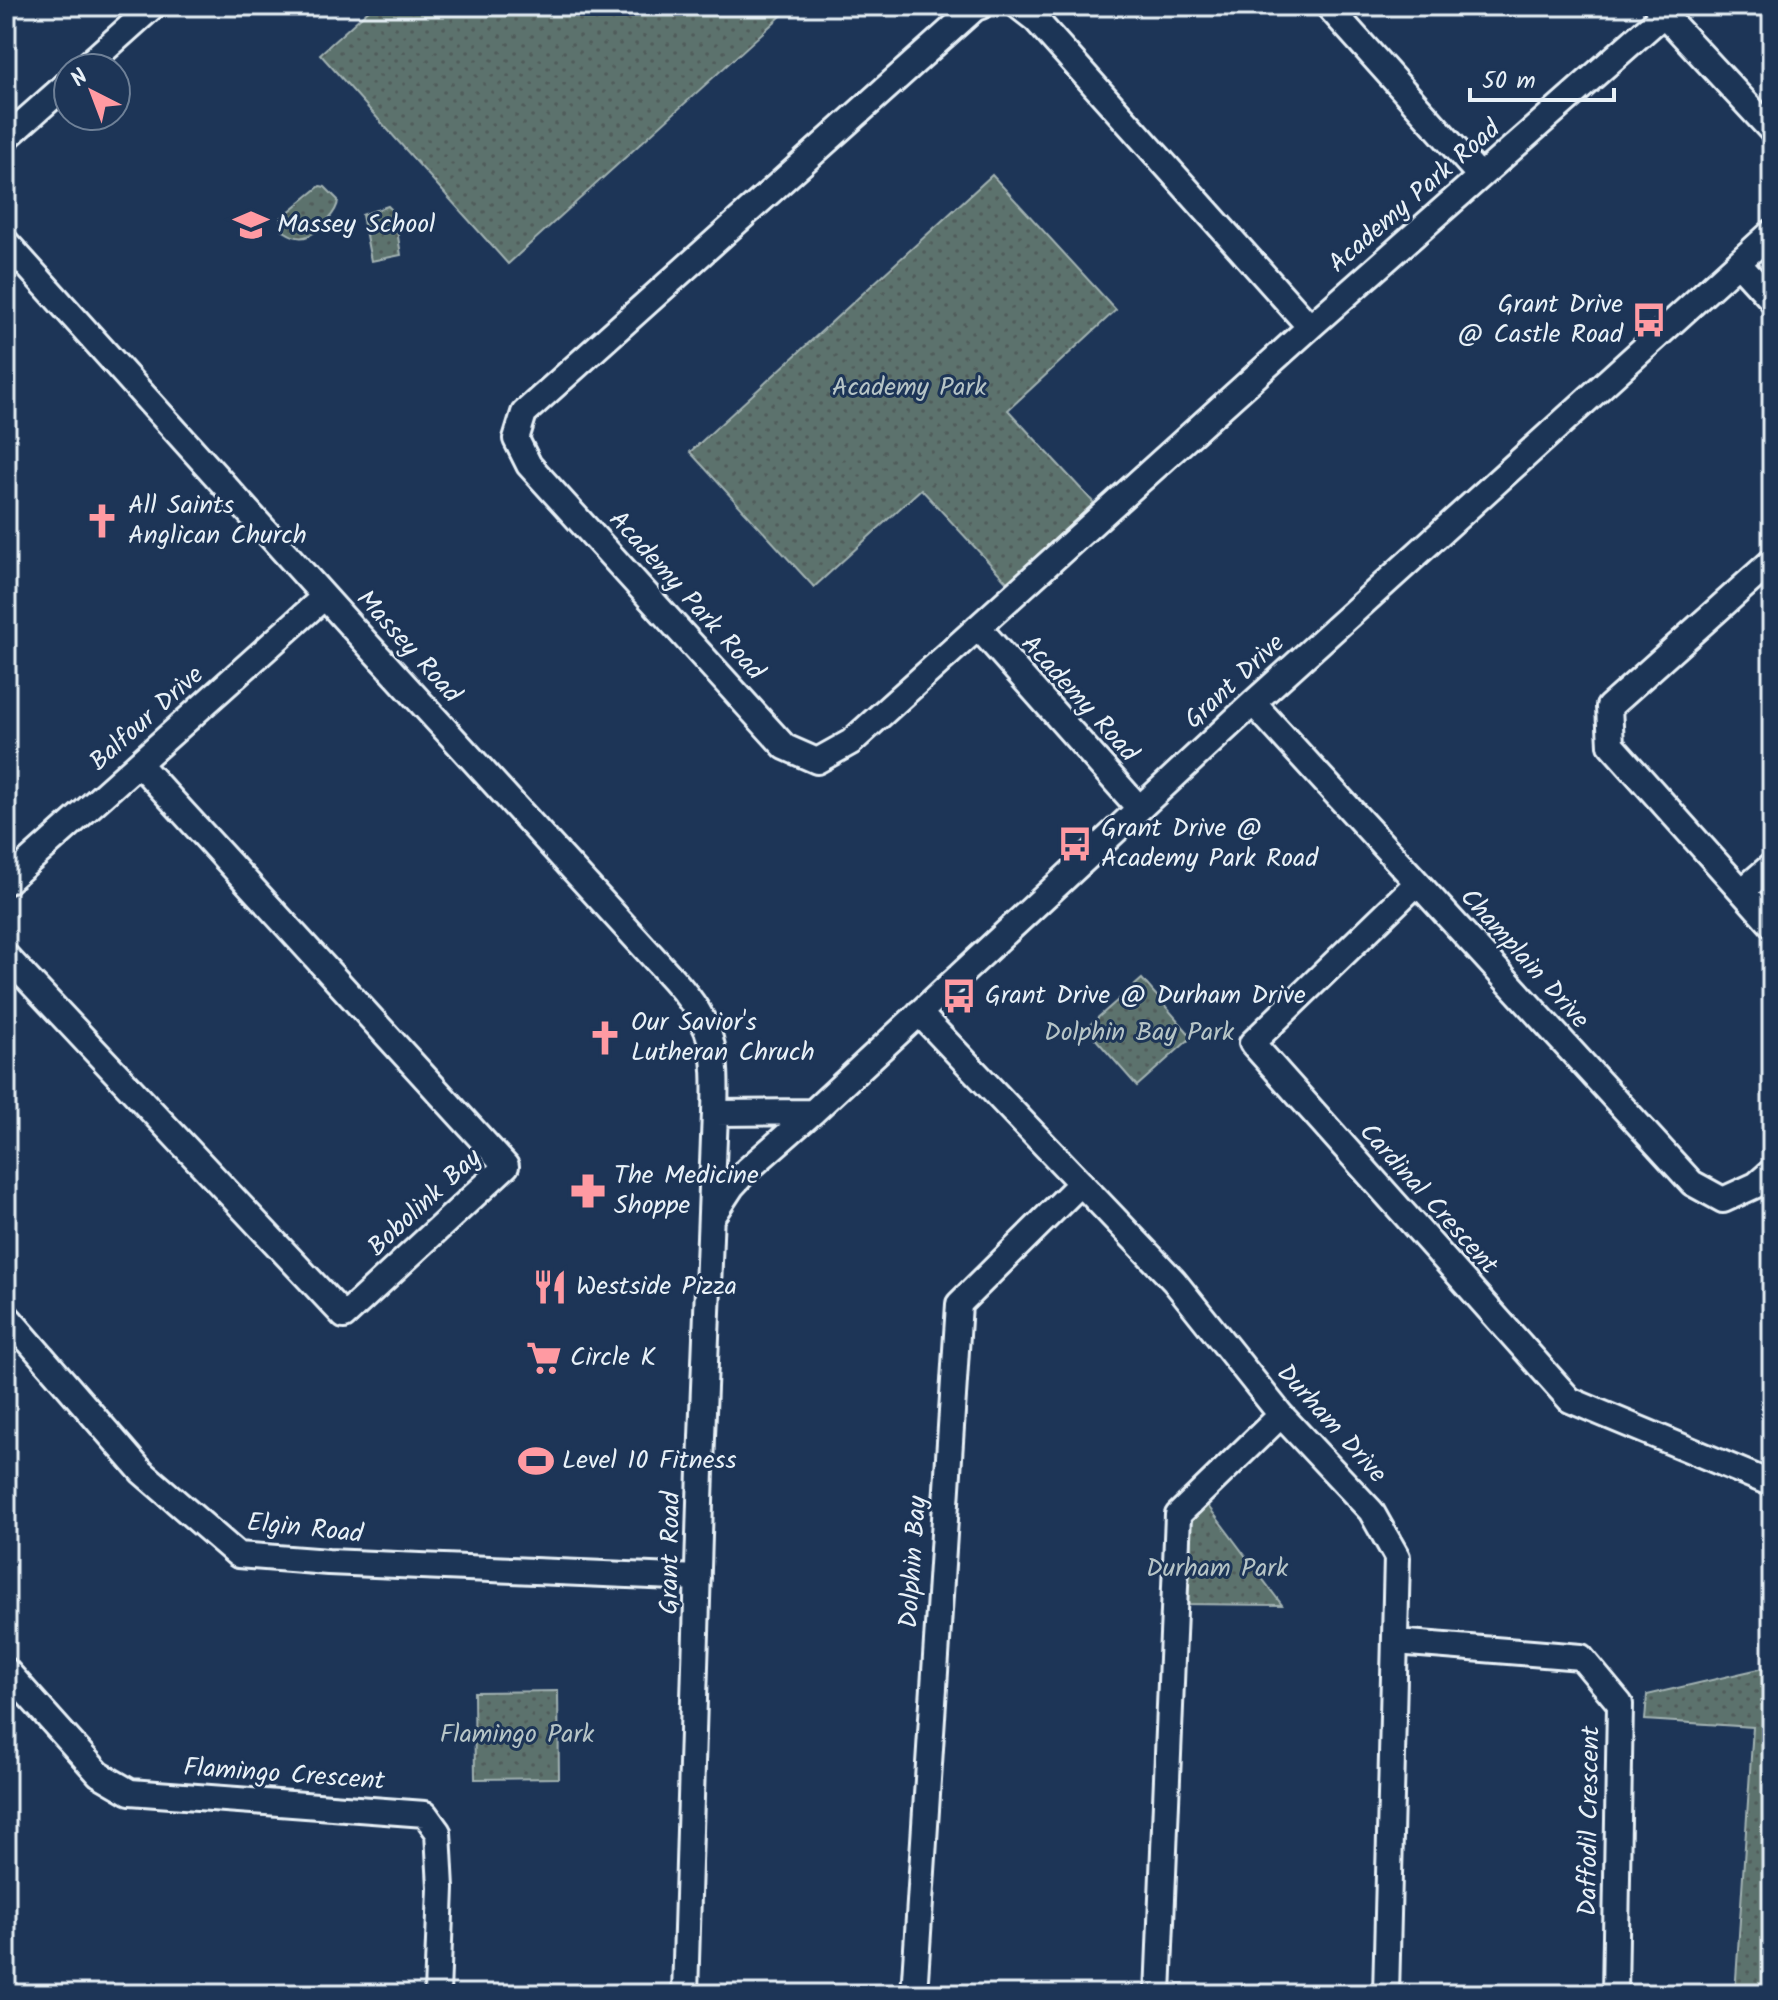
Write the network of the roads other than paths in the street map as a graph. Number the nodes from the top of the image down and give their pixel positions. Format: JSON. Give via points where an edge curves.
{"nodes":[{"id":1,"x":981,"y":6,"type":"edge"},
{"id":2,"x":1018,"y":6,"type":"edge"},
{"id":3,"x":1328,"y":6,"type":"edge"},
{"id":4,"x":146,"y":8,"type":"edge"},
{"id":5,"x":1660,"y":10,"type":"edge"},
{"id":6,"x":101,"y":52,"type":"edge"},
{"id":7,"x":52,"y":97,"type":"edge"},
{"id":8,"x":1772,"y":131,"type":"edge"},
{"id":9,"x":6,"y":138,"type":"edge"},
{"id":10,"x":1480,"y":176,"type":"junction"},
{"id":11,"x":1772,"y":232,"type":"edge"},
{"id":12,"x":6,"y":242,"type":"edge"},
{"id":13,"x":1738,"y":263,"type":"junction"},
{"id":14,"x":1772,"y":300,"type":"edge"},
{"id":15,"x":1310,"y":327,"type":"junction"},
{"id":16,"x":1772,"y":561,"type":"edge"},
{"id":17,"x":324,"y":597,"type":"junction"},
{"id":18,"x":978,"y":627,"type":"junction"},
{"id":19,"x":1253,"y":703,"type":"junction"},
{"id":20,"x":139,"y":764,"type":"junction"},
{"id":21,"x":1139,"y":808,"type":"junction"},
{"id":22,"x":1772,"y":865,"type":"edge"},
{"id":23,"x":6,"y":882,"type":"edge"},
{"id":24,"x":1417,"y":883,"type":"junction"},
{"id":25,"x":1742,"y":891,"type":"junction"},
{"id":26,"x":1772,"y":925,"type":"edge"},
{"id":27,"x":6,"y":956,"type":"edge"},
{"id":28,"x":919,"y":1013,"type":"junction"},
{"id":29,"x":813,"y":1112,"type":"junction"},
{"id":30,"x":715,"y":1113,"type":"junction"},
{"id":31,"x":1772,"y":1171,"type":"edge"},
{"id":32,"x":1081,"y":1183,"type":"junction"},
{"id":33,"x":709,"y":1221,"type":"junction"},
{"id":34,"x":6,"y":1315,"type":"edge"},
{"id":35,"x":1281,"y":1415,"type":"junction"},
{"id":36,"x":1772,"y":1484,"type":"edge"},
{"id":37,"x":698,"y":1578,"type":"junction"},
{"id":38,"x":1396,"y":1642,"type":"junction"},
{"id":39,"x":6,"y":1670,"type":"edge"},
{"id":40,"x":437,"y":1994,"type":"edge"},
{"id":41,"x":685,"y":1994,"type":"edge"},
{"id":42,"x":914,"y":1994,"type":"edge"},
{"id":43,"x":1158,"y":1994,"type":"edge"},
{"id":44,"x":1386,"y":1994,"type":"edge"},
{"id":45,"x":1615,"y":1994,"type":"edge"}],
"edges":[{"from":1,"to":18,"type":"street","name":"Academy Park Road","via":[[524,413],[516,439],[529,465],[785,747],[817,761],[851,742]]},
{"from":2,"to":15,"type":"street"},
{"from":3,"to":10,"type":"street"},
{"from":4,"to":6,"type":"street"},
{"from":5,"to":8,"type":"street"},
{"from":5,"to":10,"type":"street","name":"Academy Park Road"},
{"from":7,"to":9,"type":"street"},
{"from":10,"to":15,"type":"street","name":"Academy Park Road"},
{"from":11,"to":13,"type":"street","name":"Grant Drive"},
{"from":12,"to":17,"type":"street","name":"Massey Road"},
{"from":13,"to":14,"type":"street"},
{"from":13,"to":19,"type":"street","name":"Grant Drive"},
{"from":15,"to":18,"type":"street","name":"Academy Park Road"},
{"from":16,"to":25,"type":"street","via":[[1609,707],[1611,745]]},
{"from":17,"to":20,"type":"street","name":"Balfour Drive"},
{"from":17,"to":30,"type":"street","name":"Massey Road","via":[[695,1003],[716,1064]]},
{"from":18,"to":21,"type":"street","name":"Academy Road"},
{"from":19,"to":21,"type":"street","name":"Grant Drive"},
{"from":19,"to":24,"type":"street","name":"Champlain Drive"},
{"from":20,"to":23,"type":"street","name":"Balfour Drive"},
{"from":20,"to":27,"type":"street","name":"Bobolink Bay","via":[[506,1166],[344,1316]]},
{"from":21,"to":28,"type":"street","name":"Grant Drive"},
{"from":22,"to":25,"type":"street"},
{"from":24,"to":31,"type":"street","name":"Champlain Drive","via":[[1692,1183],[1723,1200]]},
{"from":24,"to":36,"type":"street","name":"Cardinal Crescent","via":[[1252,1043],[1570,1400]]},
{"from":25,"to":26,"type":"street"},
{"from":28,"to":29,"type":"street","name":"Grant Drive"},
{"from":28,"to":32,"type":"street","name":"Durham Drive"},
{"from":29,"to":30,"type":"street"},
{"from":29,"to":33,"type":"street","name":"Grant Drive","via":[[747,1170]]},
{"from":30,"to":33,"type":"street","name":"Grant Road"},
{"from":32,"to":35,"type":"street","name":"Durham Drive","via":[[1174,1281]]},
{"from":32,"to":42,"type":"street","name":"Dolphin Bay","via":[[959,1304]]},
{"from":33,"to":37,"type":"street","name":"Grant Road"},
{"from":34,"to":37,"type":"street","name":"Elgin Road","via":[[142,1472],[238,1555]]},
{"from":35,"to":38,"type":"street","name":"Durham Drive","via":[[1371,1511],[1397,1557]]},
{"from":35,"to":43,"type":"street","via":[[1178,1515]]},
{"from":37,"to":41,"type":"street","name":"Grant Road"},
{"from":38,"to":44,"type":"street","name":"Durham Drive"},
{"from":38,"to":45,"type":"street","name":"Daffodil Crescent","via":[[1581,1657],[1620,1704]]},
{"from":39,"to":40,"type":"street","name":"Flamingo Crescent","via":[[99,1774],[130,1792],[425,1814],[438,1832]]}]}
